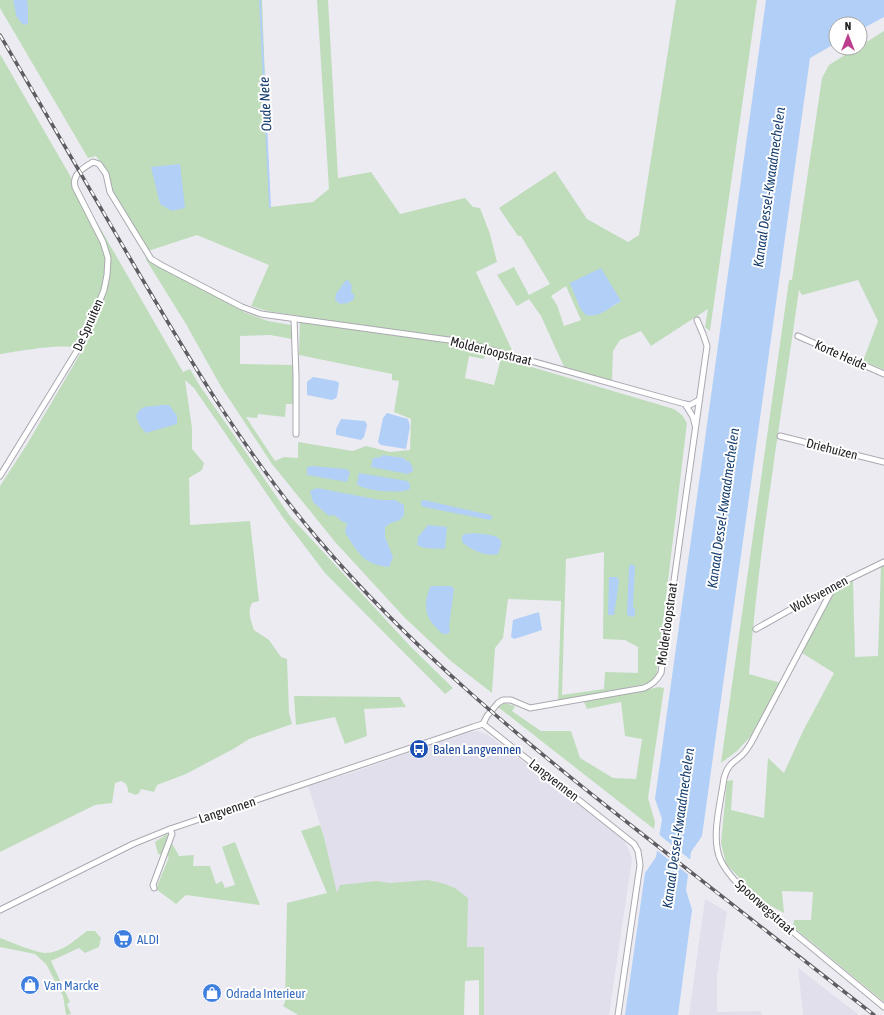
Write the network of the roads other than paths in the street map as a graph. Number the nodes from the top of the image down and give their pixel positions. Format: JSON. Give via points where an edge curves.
{"nodes":[{"id":1,"x":87,"y":166,"type":"joint"},
{"id":2,"x":294,"y":319,"type":"junction"},
{"id":3,"x":697,"y":320,"type":"dead end"},
{"id":4,"x":798,"y":336,"type":"dead end"},
{"id":5,"x":884,"y":374,"type":"edge"},
{"id":6,"x":699,"y":400,"type":"junction"},
{"id":7,"x":685,"y":404,"type":"junction"},
{"id":8,"x":695,"y":425,"type":"junction"},
{"id":9,"x":296,"y":434,"type":"dead end"},
{"id":10,"x":780,"y":436,"type":"dead end"},
{"id":11,"x":884,"y":462,"type":"edge"},
{"id":12,"x":0,"y":476,"type":"edge"},
{"id":13,"x":884,"y":562,"type":"edge"},
{"id":14,"x":834,"y":586,"type":"junction"},
{"id":15,"x":756,"y":629,"type":"dead end"},
{"id":16,"x":483,"y":724,"type":"junction"},
{"id":17,"x":170,"y":829,"type":"junction"},
{"id":18,"x":154,"y":888,"type":"dead end"},
{"id":19,"x":0,"y":910,"type":"edge"},
{"id":20,"x":884,"y":1007,"type":"edge"},
{"id":21,"x":618,"y":1015,"type":"edge"}],
"edges":[{"from":1,"to":2,"type":"street","name":"Molderloopstraat","via":[[93,162],[99,164],[106,174],[110,192],[148,254],[156,262],[251,311]]},
{"from":1,"to":12,"type":"street","name":"De Spruiten","via":[[77,174],[74,182],[108,258],[104,290],[78,349]]},
{"from":2,"to":7,"type":"street","name":"Molderloopstraat","via":[[474,345]]},
{"from":2,"to":9,"type":"street"},
{"from":3,"to":6,"type":"street","name":"Molderloopstraat","via":[[707,346]]},
{"from":4,"to":5,"type":"street","name":"Korte Heide"},
{"from":6,"to":7,"type":"street","via":[[690,405]]},
{"from":6,"to":8,"type":"street","name":"Molderloopstraat"},
{"from":7,"to":8,"type":"street"},
{"from":8,"to":16,"type":"street","name":"Molderloopstraat","via":[[661,673],[657,679],[644,688],[530,708],[511,700],[503,700],[487,716]]},
{"from":10,"to":11,"type":"street","name":"Driehuizen"},
{"from":13,"to":14,"type":"street","name":"Wolfsvennen"},
{"from":14,"to":15,"type":"street","name":"Wolfsvennen"},
{"from":14,"to":20,"type":"street","name":"Spoorwegstraat","via":[[753,739],[742,755],[727,768],[715,836],[721,862],[740,886]]},
{"from":16,"to":17,"type":"street","name":"Langvennen"},
{"from":16,"to":21,"type":"street","name":"Langvennen","via":[[634,844],[638,851],[640,865]]},
{"from":17,"to":18,"type":"street","via":[[172,834]]},
{"from":17,"to":19,"type":"street","name":"Langvennen","via":[[133,844]]}]}
